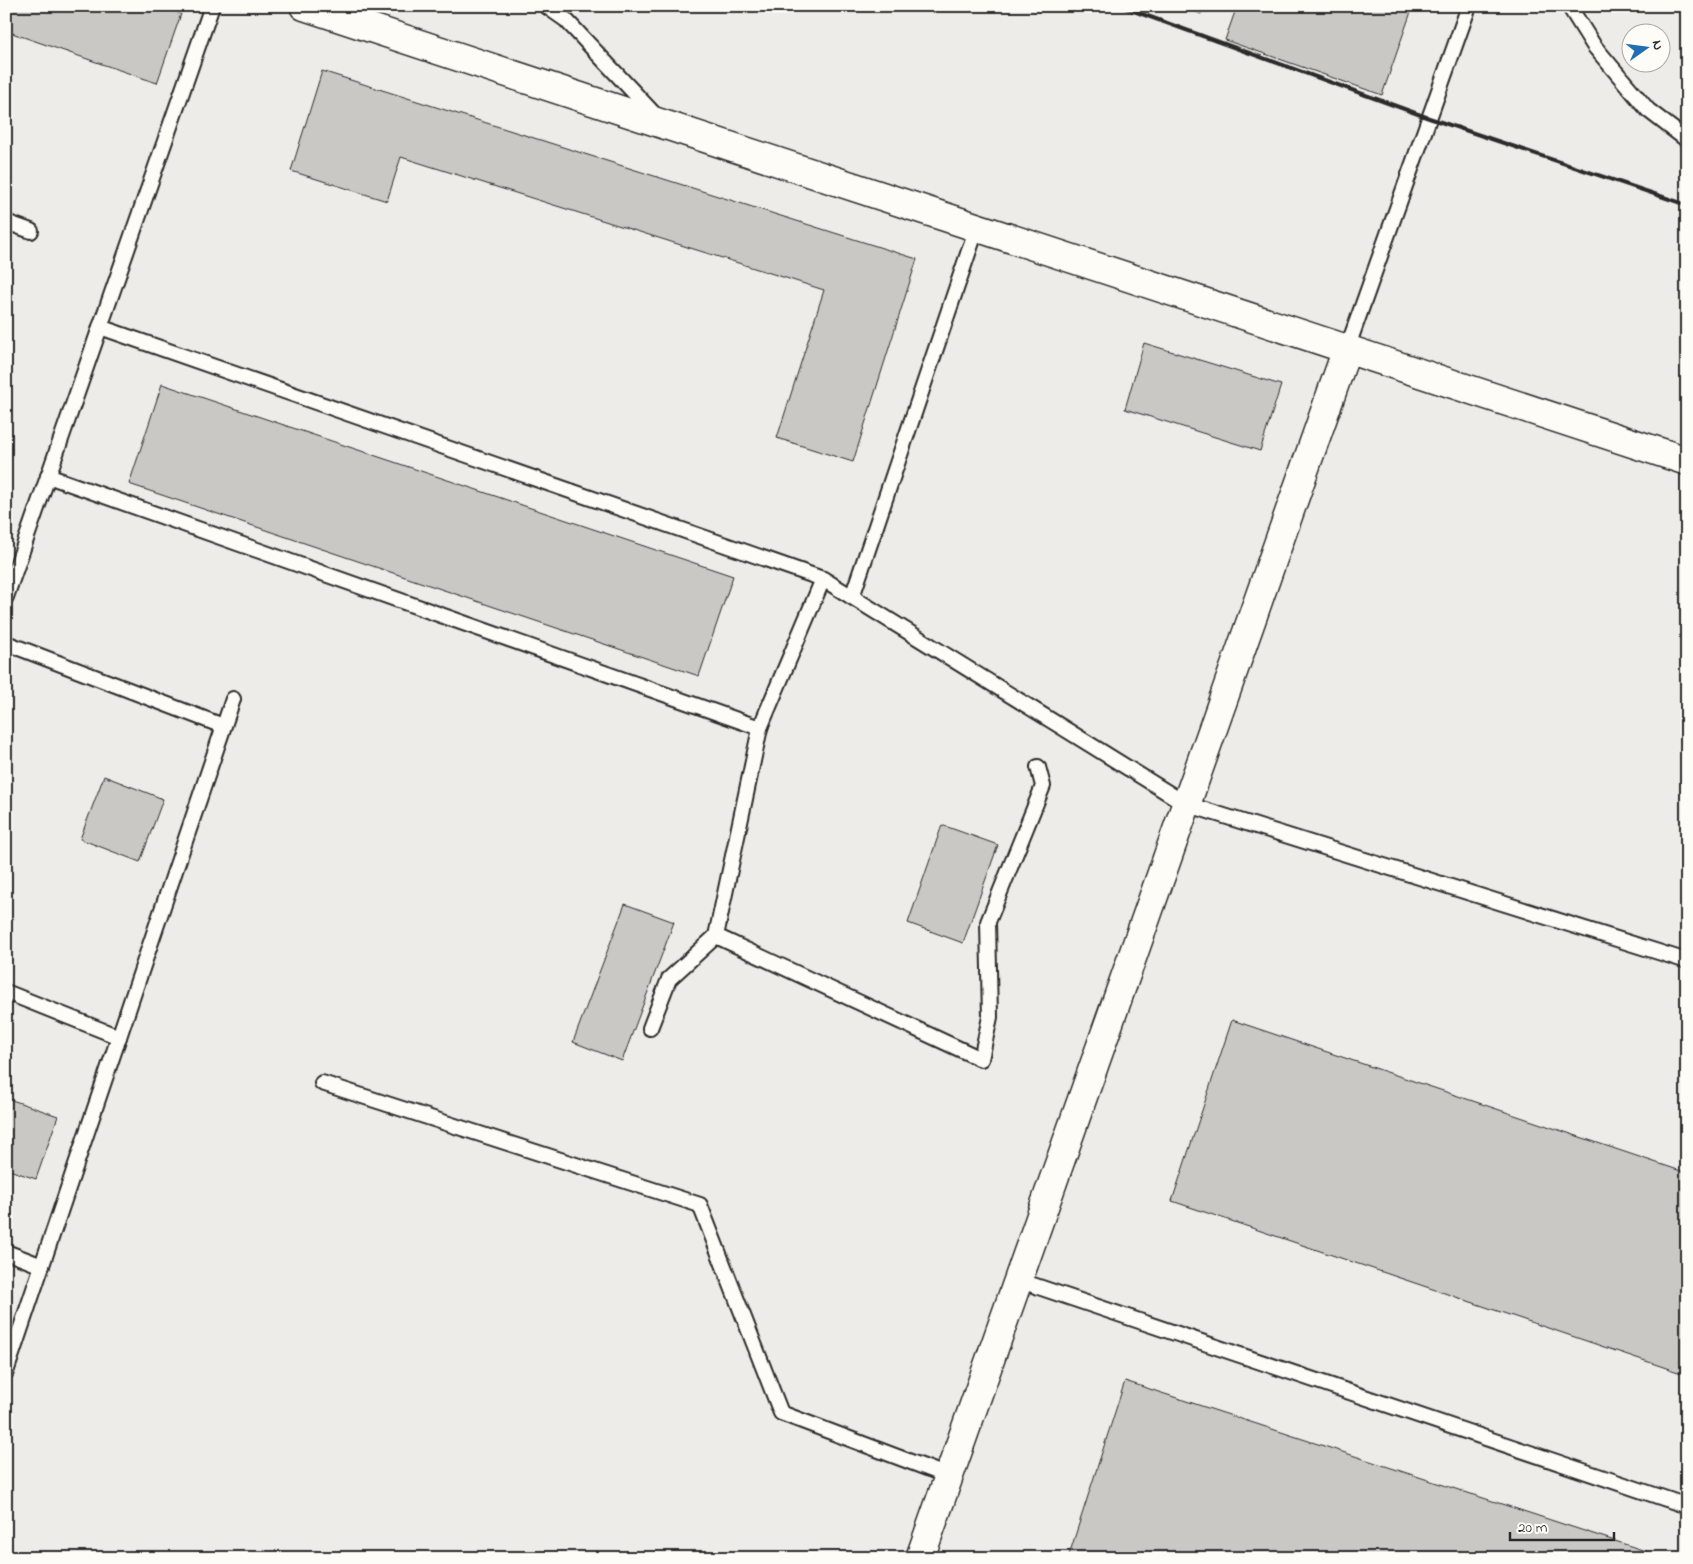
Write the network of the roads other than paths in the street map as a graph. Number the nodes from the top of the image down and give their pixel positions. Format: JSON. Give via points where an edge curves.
{"nodes":[{"id":1,"x":212,"y":6,"type":"edge"},
{"id":2,"x":304,"y":6,"type":"edge"},
{"id":3,"x":546,"y":6,"type":"edge"},
{"id":4,"x":1469,"y":6,"type":"edge"},
{"id":5,"x":1569,"y":6,"type":"edge"},
{"id":6,"x":662,"y":124,"type":"junction"},
{"id":7,"x":1687,"y":140,"type":"edge"},
{"id":8,"x":6,"y":222,"type":"edge"},
{"id":9,"x":977,"y":227,"type":"junction"},
{"id":10,"x":31,"y":231,"type":"dead end"},
{"id":11,"x":100,"y":328,"type":"junction"},
{"id":12,"x":1347,"y":349,"type":"junction"},
{"id":13,"x":1687,"y":461,"type":"edge"},
{"id":14,"x":48,"y":476,"type":"junction"},
{"id":15,"x":823,"y":579,"type":"junction"},
{"id":16,"x":6,"y":596,"type":"edge"},
{"id":17,"x":852,"y":597,"type":"junction"},
{"id":18,"x":6,"y":644,"type":"edge"},
{"id":19,"x":233,"y":699,"type":"dead end"},
{"id":20,"x":224,"y":726,"type":"junction"},
{"id":21,"x":760,"y":728,"type":"junction"},
{"id":22,"x":1038,"y":767,"type":"dead end"},
{"id":23,"x":1186,"y":804,"type":"junction"},
{"id":24,"x":716,"y":936,"type":"junction"},
{"id":25,"x":1687,"y":961,"type":"edge"},
{"id":26,"x":6,"y":992,"type":"edge"},
{"id":27,"x":650,"y":1028,"type":"dead end"},
{"id":28,"x":119,"y":1037,"type":"junction"},
{"id":29,"x":322,"y":1082,"type":"dead end"},
{"id":30,"x":6,"y":1252,"type":"edge"},
{"id":31,"x":42,"y":1266,"type":"junction"},
{"id":32,"x":1018,"y":1280,"type":"junction"},
{"id":33,"x":6,"y":1372,"type":"edge"},
{"id":34,"x":948,"y":1476,"type":"junction"},
{"id":35,"x":1687,"y":1506,"type":"edge"},
{"id":36,"x":920,"y":1558,"type":"edge"}],
"edges":[{"from":1,"to":11,"type":"lane"},
{"from":2,"to":6,"type":"street"},
{"from":3,"to":6,"type":"lane","via":[[566,20]]},
{"from":4,"to":12,"type":"lane"},
{"from":5,"to":7,"type":"lane","via":[[1594,46],[1648,110]]},
{"from":6,"to":9,"type":"street"},
{"from":8,"to":10,"type":"lane"},
{"from":9,"to":12,"type":"street"},
{"from":9,"to":17,"type":"lane"},
{"from":11,"to":14,"type":"lane"},
{"from":11,"to":15,"type":"lane"},
{"from":12,"to":13,"type":"street"},
{"from":12,"to":23,"type":"street"},
{"from":14,"to":16,"type":"lane"},
{"from":14,"to":21,"type":"lane"},
{"from":15,"to":17,"type":"lane"},
{"from":15,"to":21,"type":"lane"},
{"from":17,"to":23,"type":"lane"},
{"from":18,"to":20,"type":"lane"},
{"from":19,"to":20,"type":"lane"},
{"from":20,"to":28,"type":"lane"},
{"from":21,"to":24,"type":"lane"},
{"from":22,"to":24,"type":"lane","via":[[1043,786],[988,922],[990,1018],[981,1059]]},
{"from":23,"to":25,"type":"lane"},
{"from":23,"to":32,"type":"street"},
{"from":24,"to":27,"type":"lane","via":[[669,979]]},
{"from":26,"to":28,"type":"lane"},
{"from":28,"to":31,"type":"lane"},
{"from":29,"to":34,"type":"lane","via":[[700,1205],[781,1413]]},
{"from":30,"to":31,"type":"lane"},
{"from":31,"to":33,"type":"lane"},
{"from":32,"to":34,"type":"street"},
{"from":32,"to":35,"type":"lane"},
{"from":34,"to":36,"type":"street"}]}
